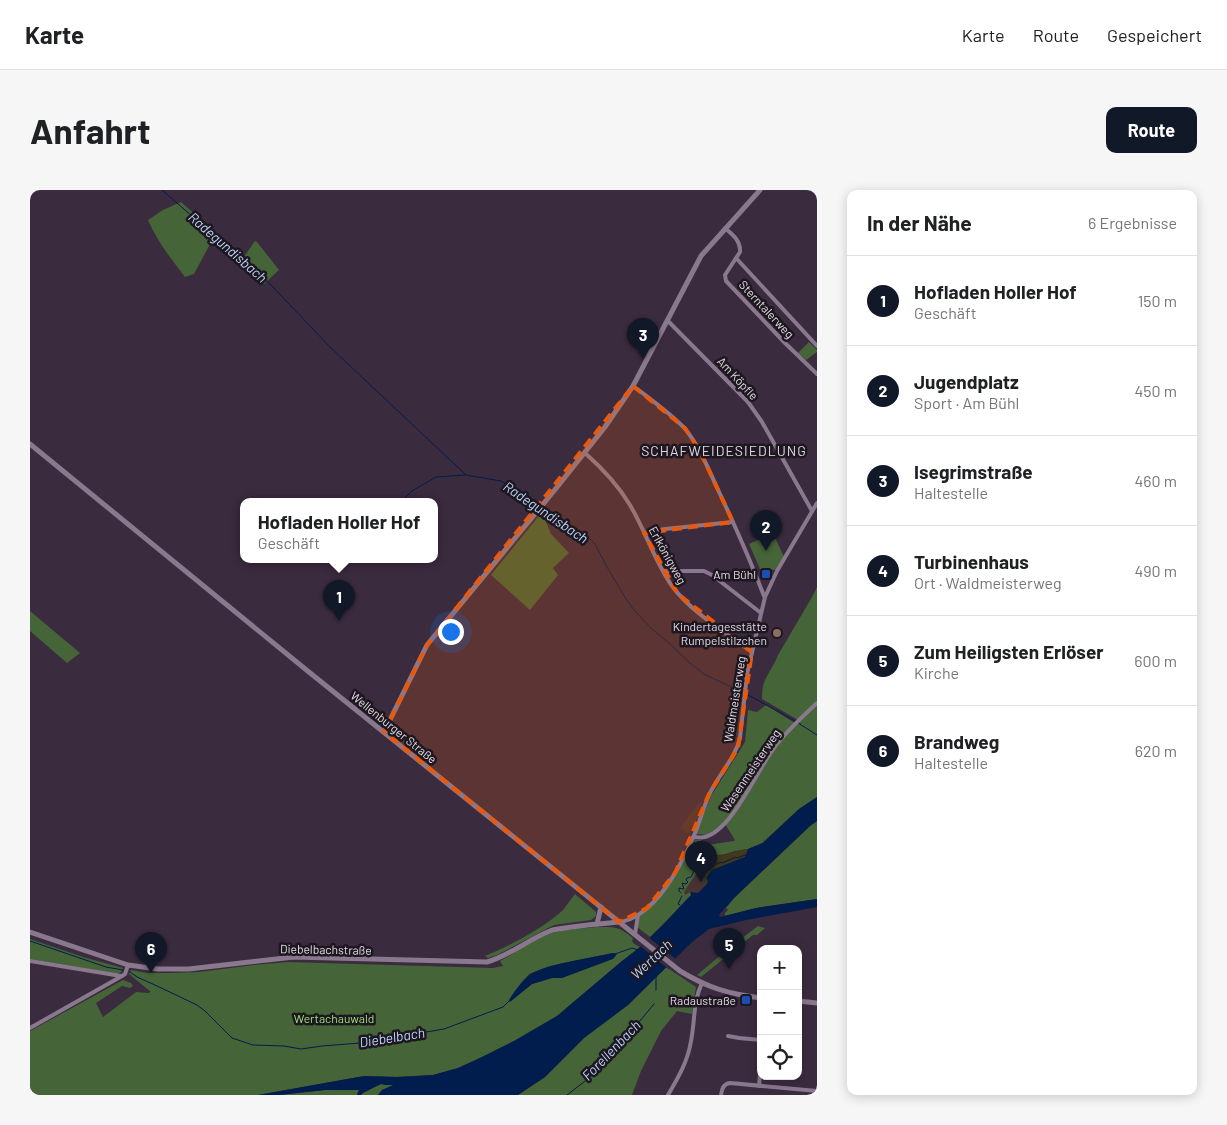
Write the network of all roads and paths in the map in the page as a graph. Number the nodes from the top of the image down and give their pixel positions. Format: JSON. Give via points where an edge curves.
{"nodes":[{"id":1,"x":760,"y":190,"type":"edge"},
{"id":2,"x":725,"y":228,"type":"junction"},
{"id":3,"x":736,"y":258,"type":"junction"},
{"id":4,"x":668,"y":320,"type":"junction"},
{"id":5,"x":817,"y":346,"type":"edge"},
{"id":6,"x":817,"y":374,"type":"edge"},
{"id":7,"x":633,"y":386,"type":"junction"},
{"id":8,"x":30,"y":444,"type":"edge"},
{"id":9,"x":585,"y":453,"type":"junction"},
{"id":10,"x":817,"y":503,"type":"edge"},
{"id":11,"x":812,"y":511,"type":"junction"},
{"id":12,"x":733,"y":522,"type":"junction"},
{"id":13,"x":644,"y":533,"type":"junction"},
{"id":14,"x":664,"y":571,"type":"junction"},
{"id":15,"x":764,"y":597,"type":"junction"},
{"id":16,"x":761,"y":613,"type":"junction"},
{"id":17,"x":752,"y":652,"type":"junction"},
{"id":18,"x":817,"y":703,"type":"edge"},
{"id":19,"x":384,"y":732,"type":"junction"},
{"id":20,"x":693,"y":837,"type":"junction"},
{"id":21,"x":601,"y":907,"type":"junction"},
{"id":22,"x":638,"y":915,"type":"junction"},
{"id":23,"x":619,"y":922,"type":"junction"},
{"id":24,"x":597,"y":924,"type":"junction"},
{"id":25,"x":30,"y":932,"type":"edge"},
{"id":26,"x":635,"y":934,"type":"junction"},
{"id":27,"x":30,"y":961,"type":"edge"},
{"id":28,"x":128,"y":965,"type":"junction"},
{"id":29,"x":122,"y":976,"type":"junction"},
{"id":30,"x":702,"y":983,"type":"junction"},
{"id":31,"x":757,"y":997,"type":"edge"},
{"id":32,"x":802,"y":1001,"type":"edge"},
{"id":33,"x":817,"y":1002,"type":"edge"},
{"id":34,"x":30,"y":1028,"type":"edge"},
{"id":35,"x":728,"y":1036,"type":"dead end"},
{"id":36,"x":757,"y":1040,"type":"edge"},
{"id":37,"x":760,"y":1080,"type":"edge"},
{"id":38,"x":759,"y":1086,"type":"junction"},
{"id":39,"x":781,"y":1088,"type":"junction"},
{"id":40,"x":817,"y":1091,"type":"edge"},
{"id":41,"x":668,"y":1095,"type":"edge"},
{"id":42,"x":721,"y":1095,"type":"edge"},
{"id":43,"x":780,"y":1095,"type":"edge"}],
"edges":[{"from":1,"to":2,"type":"street"},
{"from":2,"to":3,"type":"street","name":"Sterntalerweg","via":[[740,245]]},
{"from":2,"to":4,"type":"street","via":[[701,256]]},
{"from":3,"to":5,"type":"street"},
{"from":3,"to":6,"type":"street","name":"Sterntalerweg","via":[[726,281]]},
{"from":4,"to":7,"type":"street"},
{"from":4,"to":11,"type":"street","name":"Am Köpfle","via":[[748,402]]},
{"from":7,"to":9,"type":"street"},
{"from":7,"to":12,"type":"street","via":[[685,428]]},
{"from":8,"to":19,"type":"street","name":"Wellenburger Straße"},
{"from":9,"to":13,"type":"street","name":"Erlkönigweg","via":[[622,492]]},
{"from":9,"to":19,"type":"street","via":[[428,645]]},
{"from":10,"to":11,"type":"street","name":"Waldmeisterweg"},
{"from":11,"to":15,"type":"street","name":"Waldmeisterweg"},
{"from":12,"to":13,"type":"street"},
{"from":12,"to":15,"type":"street"},
{"from":13,"to":14,"type":"street","name":"Erlkönigweg"},
{"from":14,"to":16,"type":"street","via":[[704,571]]},
{"from":14,"to":17,"type":"street","name":"Erlkönigweg","via":[[674,589],[691,606]]},
{"from":15,"to":16,"type":"street","name":"Waldmeisterweg"},
{"from":16,"to":17,"type":"street","name":"Waldmeisterweg"},
{"from":17,"to":20,"type":"street","name":"Waldmeisterweg","via":[[738,748],[709,794]]},
{"from":18,"to":20,"type":"street","name":"Wasenmeisterweg","via":[[776,745],[725,824],[704,838]]},
{"from":19,"to":21,"type":"street","name":"Wellenburger Straße"},
{"from":20,"to":22,"type":"street","name":"Waldmeisterweg","via":[[659,896]]},
{"from":21,"to":23,"type":"street","name":"Wellenburger Straße"},
{"from":21,"to":24,"type":"street"},
{"from":22,"to":23,"type":"street","name":"Waldmeisterweg"},
{"from":22,"to":26,"type":"street"},
{"from":23,"to":24,"type":"street","name":"Diebelbachstraße"},
{"from":23,"to":26,"type":"street","name":"Wellenburger Straße"},
{"from":24,"to":28,"type":"street","name":"Diebelbachstraße","via":[[552,930],[511,953],[487,962],[294,957],[189,969]]},
{"from":25,"to":28,"type":"street","name":"Diebelbachstraße"},
{"from":26,"to":30,"type":"street","name":"Wellenburger Straße","via":[[675,967]]},
{"from":27,"to":29,"type":"street"},
{"from":28,"to":29,"type":"street"},
{"from":29,"to":34,"type":"street"},
{"from":30,"to":31,"type":"street","name":"Wellenburger Straße","via":[[734,994]]},
{"from":30,"to":41,"type":"street","via":[[689,1052]]},
{"from":32,"to":33,"type":"street"},
{"from":35,"to":36,"type":"street"},
{"from":37,"to":38,"type":"street"},
{"from":38,"to":39,"type":"street"},
{"from":38,"to":42,"type":"street","via":[[725,1085]]},
{"from":39,"to":40,"type":"street"},
{"from":39,"to":43,"type":"street"}]}
